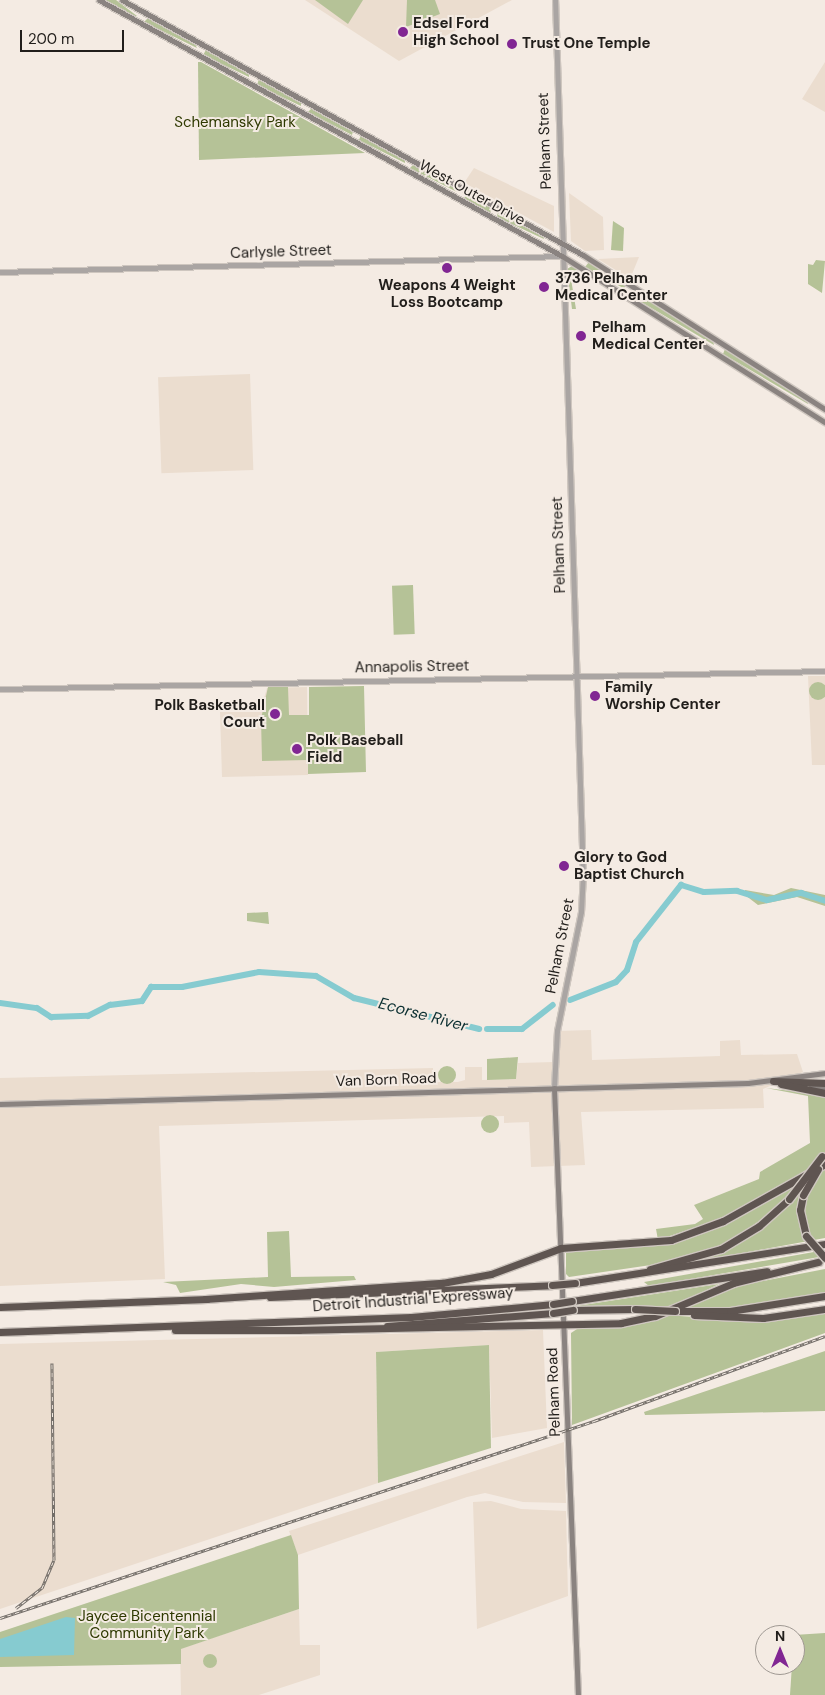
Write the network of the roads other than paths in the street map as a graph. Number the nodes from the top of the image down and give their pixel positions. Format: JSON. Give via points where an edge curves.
{"nodes":[{"id":1,"x":99,"y":0,"type":"edge"},
{"id":2,"x":122,"y":0,"type":"edge"},
{"id":3,"x":554,"y":0,"type":"edge"},
{"id":4,"x":307,"y":102,"type":"junction"},
{"id":5,"x":302,"y":113,"type":"junction"},
{"id":6,"x":496,"y":207,"type":"junction"},
{"id":7,"x":490,"y":217,"type":"junction"},
{"id":8,"x":546,"y":234,"type":"junction"},
{"id":9,"x":561,"y":243,"type":"junction"},
{"id":10,"x":540,"y":244,"type":"junction"},
{"id":11,"x":562,"y":256,"type":"junction"},
{"id":12,"x":588,"y":259,"type":"junction"},
{"id":13,"x":581,"y":268,"type":"junction"},
{"id":14,"x":0,"y":272,"type":"edge"},
{"id":15,"x":825,"y":409,"type":"edge"},
{"id":16,"x":825,"y":422,"type":"edge"},
{"id":17,"x":825,"y":671,"type":"edge"},
{"id":18,"x":576,"y":676,"type":"junction"},
{"id":19,"x":0,"y":689,"type":"edge"},
{"id":20,"x":825,"y":1073,"type":"edge"},
{"id":21,"x":777,"y":1082,"type":"junction"},
{"id":22,"x":825,"y":1083,"type":"edge"},
{"id":23,"x":554,"y":1088,"type":"junction"},
{"id":24,"x":825,"y":1088,"type":"edge"},
{"id":25,"x":825,"y":1093,"type":"edge"},
{"id":26,"x":0,"y":1104,"type":"edge"},
{"id":27,"x":825,"y":1152,"type":"edge"},
{"id":28,"x":825,"y":1159,"type":"edge"},
{"id":29,"x":825,"y":1164,"type":"edge"},
{"id":30,"x":825,"y":1244,"type":"edge"},
{"id":31,"x":561,"y":1248,"type":"junction"},
{"id":32,"x":823,"y":1261,"type":"edge"},
{"id":33,"x":578,"y":1282,"type":"junction"},
{"id":34,"x":825,"y":1296,"type":"edge"},
{"id":35,"x":205,"y":1299,"type":"junction"},
{"id":36,"x":0,"y":1306,"type":"edge"},
{"id":37,"x":825,"y":1309,"type":"edge"},
{"id":38,"x":676,"y":1311,"type":"junction"},
{"id":39,"x":564,"y":1326,"type":"junction"},
{"id":40,"x":133,"y":1328,"type":"junction"},
{"id":41,"x":295,"y":1330,"type":"junction"},
{"id":42,"x":0,"y":1332,"type":"edge"},
{"id":43,"x":578,"y":1695,"type":"edge"}],
"edges":[{"from":1,"to":5,"type":"main road","name":"West Outer Drive"},
{"from":2,"to":4,"type":"main road","name":"West Outer Drive"},
{"from":3,"to":9,"type":"street","name":"Pelham Street"},
{"from":4,"to":5,"type":"main road"},
{"from":4,"to":6,"type":"main road","name":"West Outer Drive"},
{"from":5,"to":7,"type":"main road","name":"West Outer Drive"},
{"from":6,"to":7,"type":"main road"},
{"from":6,"to":8,"type":"main road","name":"West Outer Drive"},
{"from":7,"to":10,"type":"main road","name":"West Outer Drive"},
{"from":8,"to":9,"type":"main road","name":"West Outer Drive"},
{"from":8,"to":10,"type":"main road"},
{"from":9,"to":11,"type":"street","name":"Pelham Street"},
{"from":9,"to":12,"type":"main road","name":"West Outer Drive"},
{"from":10,"to":11,"type":"main road","name":"West Outer Drive"},
{"from":11,"to":13,"type":"main road","name":"West Outer Drive"},
{"from":11,"to":14,"type":"street","name":"Carlysle Street"},
{"from":11,"to":18,"type":"street","name":"Pelham Street"},
{"from":12,"to":13,"type":"main road"},
{"from":12,"to":15,"type":"main road","name":"West Outer Drive"},
{"from":13,"to":16,"type":"main road","name":"West Outer Drive"},
{"from":17,"to":18,"type":"street","name":"Annapolis Street"},
{"from":18,"to":19,"type":"street","name":"Annapolis Street"},
{"from":18,"to":23,"type":"street","name":"Pelham Street","via":[[582,897],[557,1030]]},
{"from":20,"to":21,"type":"main road","name":"Van Born Road"},
{"from":21,"to":22,"type":"highway"},
{"from":21,"to":23,"type":"main road","name":"Van Born Road"},
{"from":21,"to":24,"type":"main road"},
{"from":21,"to":25,"type":"highway"},
{"from":23,"to":26,"type":"main road","name":"Van Born Road"},
{"from":23,"to":31,"type":"main road","name":"Pelham Road"},
{"from":27,"to":33,"type":"highway","bridge":true,"via":[[789,1199],[760,1226],[704,1256]]},
{"from":28,"to":32,"type":"highway","bridge":true,"via":[[805,1190],[800,1210],[803,1231]]},
{"from":29,"to":31,"type":"highway","via":[[723,1221],[683,1237],[632,1246]]},
{"from":30,"to":33,"type":"highway","name":"Detroit Industrial Expressway"},
{"from":31,"to":35,"type":"highway","via":[[460,1281]]},
{"from":31,"to":39,"type":"main road","name":"Pelham Road"},
{"from":32,"to":39,"type":"highway","via":[[733,1283],[642,1319]]},
{"from":32,"to":40,"type":"highway","name":"Detroit Industrial Expressway","bridge":true,"via":[[553,1304],[411,1317]]},
{"from":33,"to":35,"type":"highway","name":"Detroit Industrial Expressway","bridge":true},
{"from":34,"to":38,"type":"highway","via":[[730,1311]]},
{"from":35,"to":36,"type":"highway","name":"Detroit Industrial Expressway"},
{"from":37,"to":38,"type":"highway","via":[[746,1319]]},
{"from":38,"to":41,"type":"highway","bridge":true,"via":[[635,1308],[573,1310]]},
{"from":39,"to":41,"type":"highway"},
{"from":39,"to":43,"type":"main road","name":"Pelham Road"},
{"from":40,"to":41,"type":"highway"},
{"from":40,"to":42,"type":"highway","name":"Detroit Industrial Expressway"}]}
